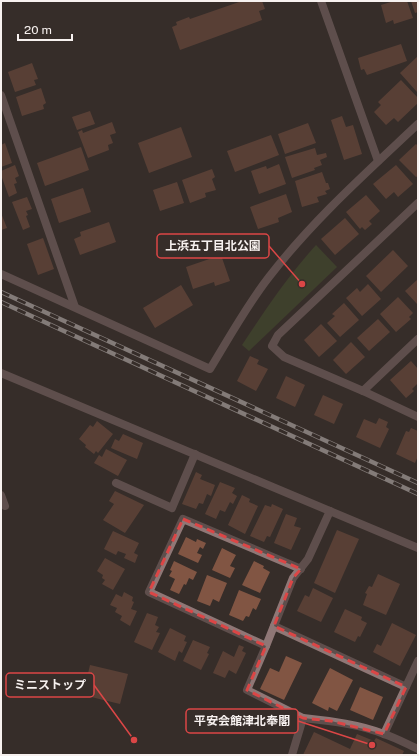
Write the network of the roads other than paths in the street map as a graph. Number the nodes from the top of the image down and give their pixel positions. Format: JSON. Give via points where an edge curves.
{"nodes":[{"id":1,"x":322,"y":1,"type":"edge"},
{"id":2,"x":1,"y":95,"type":"edge"},
{"id":3,"x":418,"y":124,"type":"edge"},
{"id":4,"x":378,"y":162,"type":"junction"},
{"id":5,"x":418,"y":203,"type":"edge"},
{"id":6,"x":1,"y":274,"type":"edge"},
{"id":7,"x":75,"y":307,"type":"junction"},
{"id":8,"x":418,"y":339,"type":"edge"},
{"id":9,"x":1,"y":373,"type":"edge"},
{"id":10,"x":363,"y":391,"type":"junction"},
{"id":11,"x":418,"y":417,"type":"edge"},
{"id":12,"x":195,"y":454,"type":"junction"},
{"id":13,"x":116,"y":483,"type":"dead end"},
{"id":14,"x":1,"y":495,"type":"edge"},
{"id":15,"x":5,"y":506,"type":"dead end"},
{"id":16,"x":330,"y":511,"type":"junction"},
{"id":17,"x":418,"y":548,"type":"edge"},
{"id":18,"x":301,"y":569,"type":"junction"},
{"id":19,"x":274,"y":626,"type":"junction"},
{"id":20,"x":266,"y":646,"type":"junction"},
{"id":21,"x":418,"y":661,"type":"edge"},
{"id":22,"x":406,"y":687,"type":"junction"},
{"id":23,"x":303,"y":718,"type":"junction"},
{"id":24,"x":384,"y":734,"type":"junction"},
{"id":25,"x":418,"y":749,"type":"edge"},
{"id":26,"x":292,"y":755,"type":"edge"}],
"edges":[{"from":1,"to":4,"type":"street"},
{"from":2,"to":7,"type":"street"},
{"from":3,"to":4,"type":"street"},
{"from":4,"to":7,"type":"street","via":[[329,209],[269,277],[210,369]]},
{"from":5,"to":10,"type":"street","via":[[278,335],[272,346],[284,357]]},
{"from":6,"to":7,"type":"street"},
{"from":8,"to":10,"type":"street"},
{"from":9,"to":12,"type":"street"},
{"from":10,"to":11,"type":"street"},
{"from":12,"to":13,"type":"street","via":[[172,508]]},
{"from":12,"to":16,"type":"street"},
{"from":14,"to":15,"type":"street"},
{"from":16,"to":17,"type":"street"},
{"from":16,"to":18,"type":"street"},
{"from":18,"to":19,"type":"street","via":[[293,578]]},
{"from":18,"to":20,"type":"street","via":[[183,519],[149,592]]},
{"from":19,"to":20,"type":"street"},
{"from":19,"to":22,"type":"street"},
{"from":20,"to":23,"type":"street","via":[[247,690]]},
{"from":21,"to":22,"type":"street"},
{"from":22,"to":24,"type":"street"},
{"from":23,"to":24,"type":"street","via":[[331,721]]},
{"from":23,"to":26,"type":"street"},
{"from":24,"to":25,"type":"street"}]}
